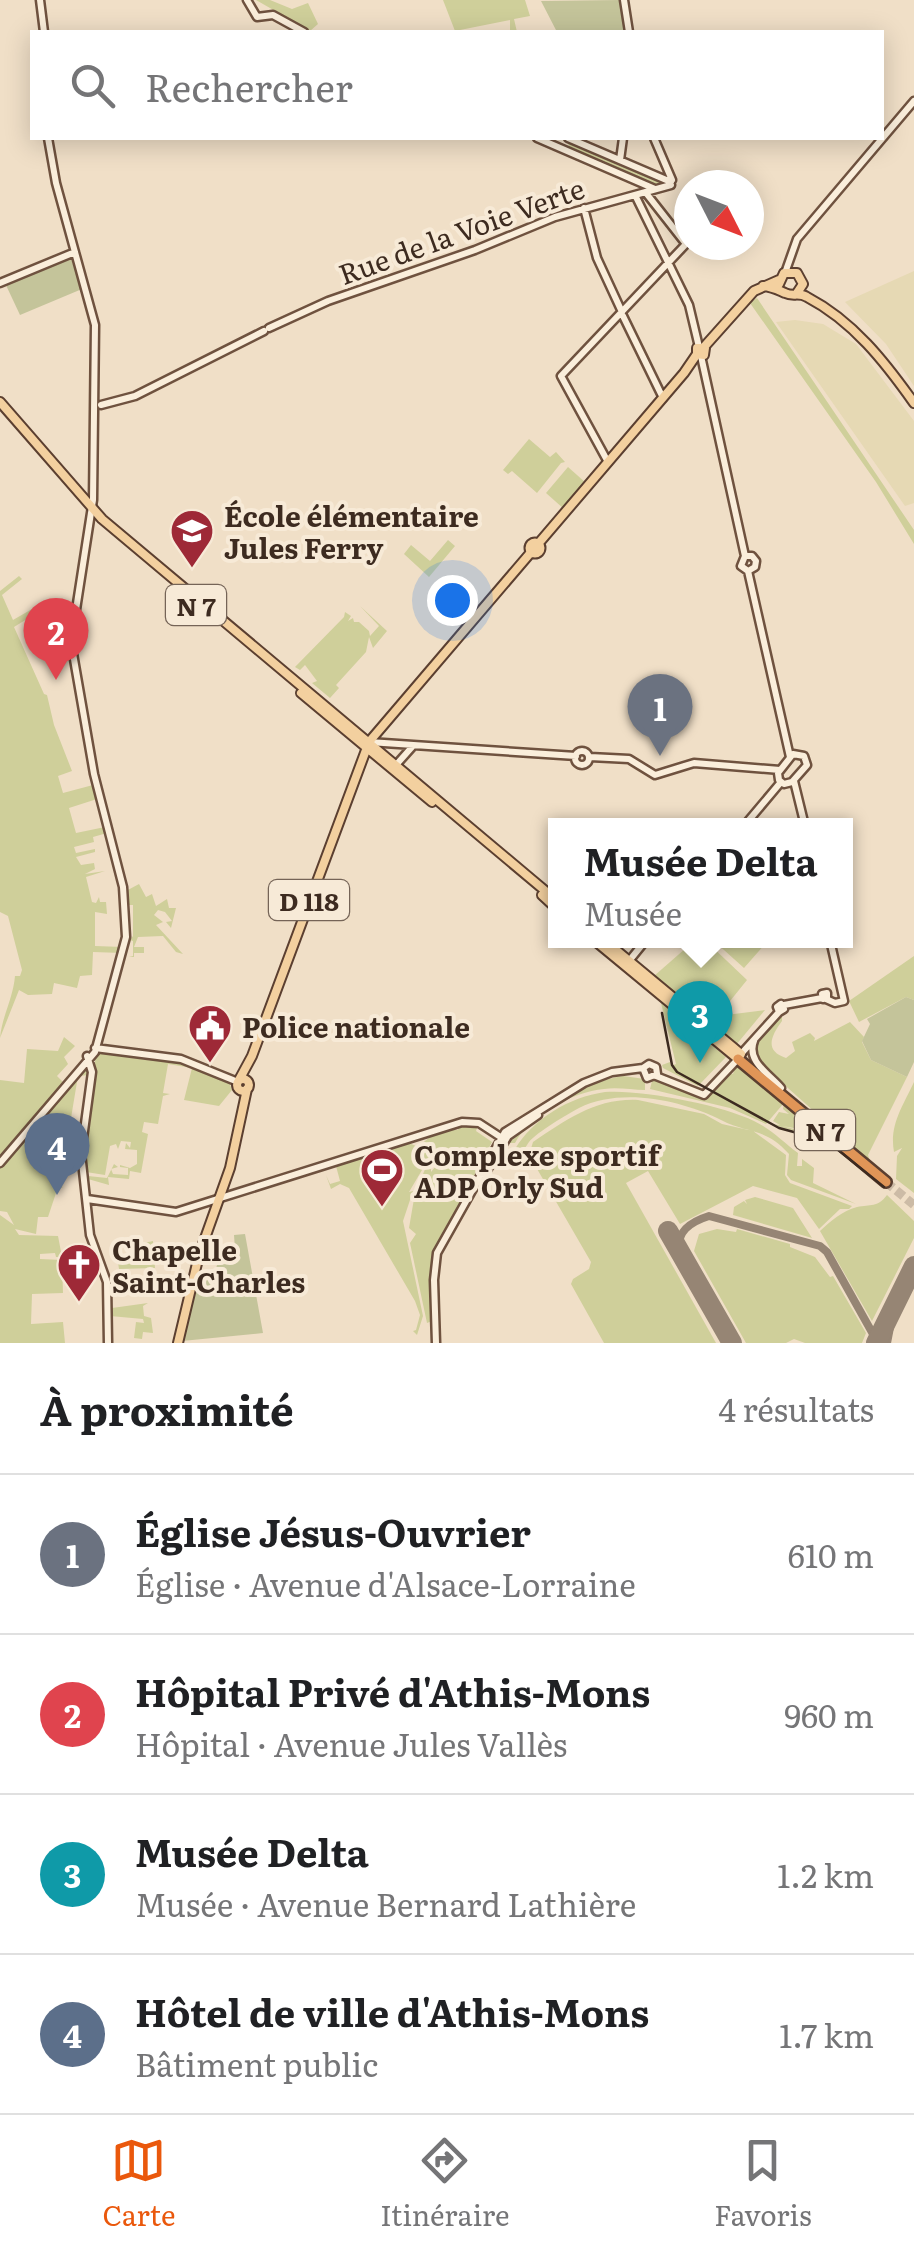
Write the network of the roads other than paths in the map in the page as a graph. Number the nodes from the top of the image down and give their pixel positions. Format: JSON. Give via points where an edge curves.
{"nodes":[{"id":1,"x":40,"y":0,"type":"edge"},
{"id":2,"x":247,"y":0,"type":"edge"},
{"id":3,"x":624,"y":0,"type":"edge"},
{"id":4,"x":44,"y":30,"type":"edge"},
{"id":5,"x":300,"y":30,"type":"edge"},
{"id":6,"x":629,"y":30,"type":"edge"},
{"id":7,"x":913,"y":104,"type":"edge"},
{"id":8,"x":897,"y":121,"type":"junction"},
{"id":9,"x":884,"y":137,"type":"edge"},
{"id":10,"x":884,"y":138,"type":"edge"},
{"id":11,"x":48,"y":140,"type":"edge"},
{"id":12,"x":543,"y":140,"type":"edge"},
{"id":13,"x":573,"y":140,"type":"edge"},
{"id":14,"x":623,"y":140,"type":"edge"},
{"id":15,"x":655,"y":140,"type":"edge"},
{"id":16,"x":881,"y":140,"type":"edge"},
{"id":17,"x":882,"y":140,"type":"edge"},
{"id":18,"x":884,"y":140,"type":"edge"},
{"id":19,"x":884,"y":140,"type":"edge"},
{"id":20,"x":620,"y":160,"type":"junction"},
{"id":21,"x":672,"y":182,"type":"junction"},
{"id":22,"x":845,"y":184,"type":"junction"},
{"id":23,"x":656,"y":190,"type":"junction"},
{"id":24,"x":646,"y":193,"type":"junction"},
{"id":25,"x":634,"y":196,"type":"junction"},
{"id":26,"x":584,"y":208,"type":"junction"},
{"id":27,"x":75,"y":252,"type":"junction"},
{"id":28,"x":668,"y":264,"type":"junction"},
{"id":29,"x":785,"y":278,"type":"junction"},
{"id":30,"x":0,"y":283,"type":"edge"},
{"id":31,"x":800,"y":289,"type":"junction"},
{"id":32,"x":622,"y":314,"type":"junction"},
{"id":33,"x":701,"y":351,"type":"junction"},
{"id":34,"x":663,"y":398,"type":"junction"},
{"id":35,"x":0,"y":402,"type":"edge"},
{"id":36,"x":914,"y":404,"type":"edge"},
{"id":37,"x":96,"y":405,"type":"junction"},
{"id":38,"x":0,"y":410,"type":"edge"},
{"id":39,"x":608,"y":462,"type":"junction"},
{"id":40,"x":91,"y":512,"type":"junction"},
{"id":41,"x":368,"y":745,"type":"junction"},
{"id":42,"x":412,"y":746,"type":"junction"},
{"id":43,"x":790,"y":757,"type":"junction"},
{"id":44,"x":396,"y":765,"type":"junction"},
{"id":45,"x":780,"y":770,"type":"junction"},
{"id":46,"x":794,"y":781,"type":"junction"},
{"id":47,"x":781,"y":782,"type":"junction"},
{"id":48,"x":751,"y":818,"type":"edge"},
{"id":49,"x":803,"y":818,"type":"edge"},
{"id":50,"x":548,"y":897,"type":"edge"},
{"id":51,"x":548,"y":897,"type":"edge"},
{"id":52,"x":604,"y":948,"type":"edge"},
{"id":53,"x":614,"y":948,"type":"edge"},
{"id":54,"x":640,"y":948,"type":"edge"},
{"id":55,"x":831,"y":948,"type":"edge"},
{"id":56,"x":629,"y":961,"type":"junction"},
{"id":57,"x":782,"y":1008,"type":"junction"},
{"id":58,"x":760,"y":1032,"type":"junction"},
{"id":59,"x":736,"y":1053,"type":"junction"},
{"id":60,"x":90,"y":1054,"type":"junction"},
{"id":61,"x":643,"y":1071,"type":"junction"},
{"id":62,"x":657,"y":1073,"type":"junction"},
{"id":63,"x":241,"y":1084,"type":"junction"},
{"id":64,"x":781,"y":1088,"type":"junction"},
{"id":65,"x":502,"y":1140,"type":"junction"},
{"id":66,"x":0,"y":1161,"type":"edge"},
{"id":67,"x":218,"y":1198,"type":"junction"},
{"id":68,"x":87,"y":1199,"type":"junction"},
{"id":69,"x":108,"y":1341,"type":"edge"},
{"id":70,"x":178,"y":1343,"type":"edge"},
{"id":71,"x":437,"y":1343,"type":"edge"}],
"edges":[{"from":1,"to":4,"type":"street"},
{"from":2,"to":5,"type":"street","via":[[257,17],[273,15]]},
{"from":3,"to":6,"type":"street"},
{"from":7,"to":8,"type":"street"},
{"from":7,"to":18,"type":"street"},
{"from":8,"to":9,"type":"street"},
{"from":8,"to":10,"type":"street"},
{"from":11,"to":27,"type":"street"},
{"from":12,"to":23,"type":"street"},
{"from":13,"to":20,"type":"street"},
{"from":14,"to":20,"type":"street"},
{"from":15,"to":21,"type":"street"},
{"from":16,"to":22,"type":"street"},
{"from":17,"to":22,"type":"street"},
{"from":19,"to":22,"type":"street"},
{"from":20,"to":21,"type":"street"},
{"from":21,"to":23,"type":"street","name":"Rue de la Voie Verte"},
{"from":22,"to":29,"type":"street","via":[[796,244]]},
{"from":22,"to":29,"type":"street","via":[[795,242]]},
{"from":23,"to":24,"type":"street","name":"Rue de la Voie Verte"},
{"from":24,"to":25,"type":"street","name":"Rue de la Voie Verte"},
{"from":24,"to":28,"type":"street","via":[[686,244]]},
{"from":25,"to":26,"type":"street","name":"Rue de la Voie Verte"},
{"from":25,"to":28,"type":"street"},
{"from":26,"to":32,"type":"street"},
{"from":26,"to":37,"type":"street","name":"Rue de la Voie Verte","via":[[327,302],[135,396]]},
{"from":27,"to":30,"type":"street"},
{"from":27,"to":37,"type":"street","via":[[95,323]]},
{"from":28,"to":32,"type":"street"},
{"from":28,"to":33,"type":"street"},
{"from":29,"to":31,"type":"main road","via":[[802,278]]},
{"from":29,"to":31,"type":"main road","number":"D 118","via":[[789,295]]},
{"from":29,"to":33,"type":"main road","number":"D 118","via":[[763,286]]},
{"from":31,"to":36,"type":"main road","number":"D 118","via":[[871,347]]},
{"from":32,"to":34,"type":"street"},
{"from":32,"to":39,"type":"street","via":[[561,376]]},
{"from":33,"to":34,"type":"main road","number":"D 118"},
{"from":33,"to":43,"type":"street","via":[[746,556],[756,562],[748,571]]},
{"from":34,"to":39,"type":"main road","number":"D 118"},
{"from":35,"to":40,"type":"main road","number":"N 7"},
{"from":37,"to":40,"type":"street"},
{"from":38,"to":40,"type":"main road"},
{"from":39,"to":41,"type":"main road","number":"D 118"},
{"from":40,"to":41,"type":"main road","number":"N 7"},
{"from":40,"to":41,"type":"main road","number":"N 7"},
{"from":40,"to":60,"type":"street","via":[[71,652],[123,887],[126,937]]},
{"from":41,"to":42,"type":"street"},
{"from":41,"to":44,"type":"main road","number":"N 7"},
{"from":41,"to":50,"type":"main road","number":"N 7"},
{"from":41,"to":63,"type":"main road","number":"D 118"},
{"from":42,"to":44,"type":"street"},
{"from":42,"to":45,"type":"street","via":[[576,756],[582,765],[590,757],[629,759],[655,775],[694,763]]},
{"from":43,"to":45,"type":"street"},
{"from":43,"to":46,"type":"street","via":[[802,754],[807,762]]},
{"from":44,"to":51,"type":"main road","number":"N 7"},
{"from":45,"to":47,"type":"street"},
{"from":46,"to":47,"type":"street"},
{"from":46,"to":49,"type":"street"},
{"from":47,"to":48,"type":"street"},
{"from":52,"to":59,"type":"main road","number":"N 7"},
{"from":53,"to":56,"type":"main road","number":"N 7"},
{"from":54,"to":56,"type":"street"},
{"from":55,"to":57,"type":"street","via":[[840,1002],[825,997]]},
{"from":56,"to":59,"type":"main road","number":"N 7"},
{"from":57,"to":58,"type":"street"},
{"from":57,"to":59,"type":"street"},
{"from":58,"to":59,"type":"street"},
{"from":58,"to":64,"type":"street","via":[[752,1056]]},
{"from":59,"to":62,"type":"street","via":[[706,1095]]},
{"from":59,"to":64,"type":"highway","number":"N 7"},
{"from":59,"to":64,"type":"highway","number":"N 7","via":[[887,1180]]},
{"from":60,"to":63,"type":"street","via":[[181,1059]]},
{"from":60,"to":66,"type":"street"},
{"from":60,"to":68,"type":"street","via":[[80,1146]]},
{"from":61,"to":62,"type":"street","via":[[650,1078]]},
{"from":61,"to":62,"type":"street","via":[[651,1064]]},
{"from":61,"to":65,"type":"street","via":[[584,1082],[517,1122]]},
{"from":63,"to":67,"type":"main road","number":"D 118","via":[[243,1105]]},
{"from":65,"to":67,"type":"street","via":[[475,1125],[458,1125]]},
{"from":65,"to":71,"type":"street","via":[[437,1253]]},
{"from":67,"to":68,"type":"street","via":[[174,1212]]},
{"from":67,"to":70,"type":"main road","number":"D 118"},
{"from":68,"to":69,"type":"street","via":[[91,1242],[107,1282]]}]}
